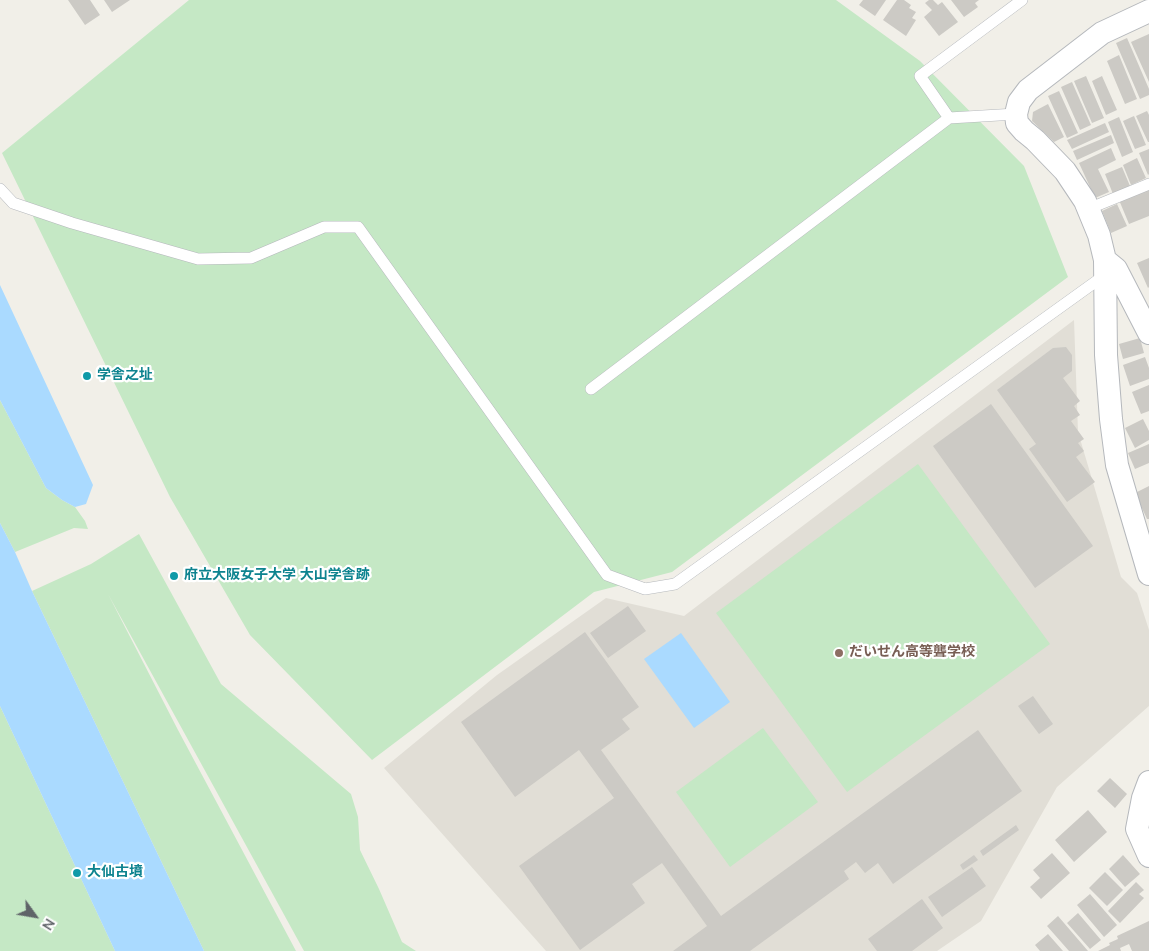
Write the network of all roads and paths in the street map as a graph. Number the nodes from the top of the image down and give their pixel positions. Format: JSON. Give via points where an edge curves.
{"nodes":[{"id":1,"x":1022,"y":0,"type":"edge"},
{"id":2,"x":1149,"y":11,"type":"edge"},
{"id":3,"x":1016,"y":114,"type":"junction"},
{"id":4,"x":949,"y":118,"type":"junction"},
{"id":5,"x":1149,"y":184,"type":"edge"},
{"id":6,"x":0,"y":189,"type":"edge"},
{"id":7,"x":1088,"y":209,"type":"junction"},
{"id":8,"x":1105,"y":267,"type":"junction"},
{"id":9,"x":1149,"y":333,"type":"edge"},
{"id":10,"x":591,"y":389,"type":"dead end"},
{"id":11,"x":1144,"y":537,"type":"edge"},
{"id":12,"x":1149,"y":574,"type":"edge"},
{"id":13,"x":1149,"y":782,"type":"edge"},
{"id":14,"x":1149,"y":856,"type":"edge"}],
"edges":[{"from":1,"to":4,"type":"lane","via":[[920,76]]},
{"from":2,"to":3,"type":"street","via":[[1102,32],[1028,90],[1019,102]]},
{"from":3,"to":4,"type":"lane"},
{"from":3,"to":7,"type":"street","via":[[1017,123],[1065,171]]},
{"from":4,"to":10,"type":"lane"},
{"from":5,"to":7,"type":"lane"},
{"from":6,"to":8,"type":"lane","via":[[13,203],[21,206],[198,259],[251,258],[324,226],[358,227],[607,575],[645,589],[675,584]]},
{"from":7,"to":8,"type":"street","via":[[1099,236]]},
{"from":8,"to":9,"type":"street","via":[[1116,269]]},
{"from":8,"to":11,"type":"street","via":[[1110,420],[1117,465]]},
{"from":11,"to":12,"type":"street"},
{"from":13,"to":14,"type":"street","via":[[1137,829]]}]}
